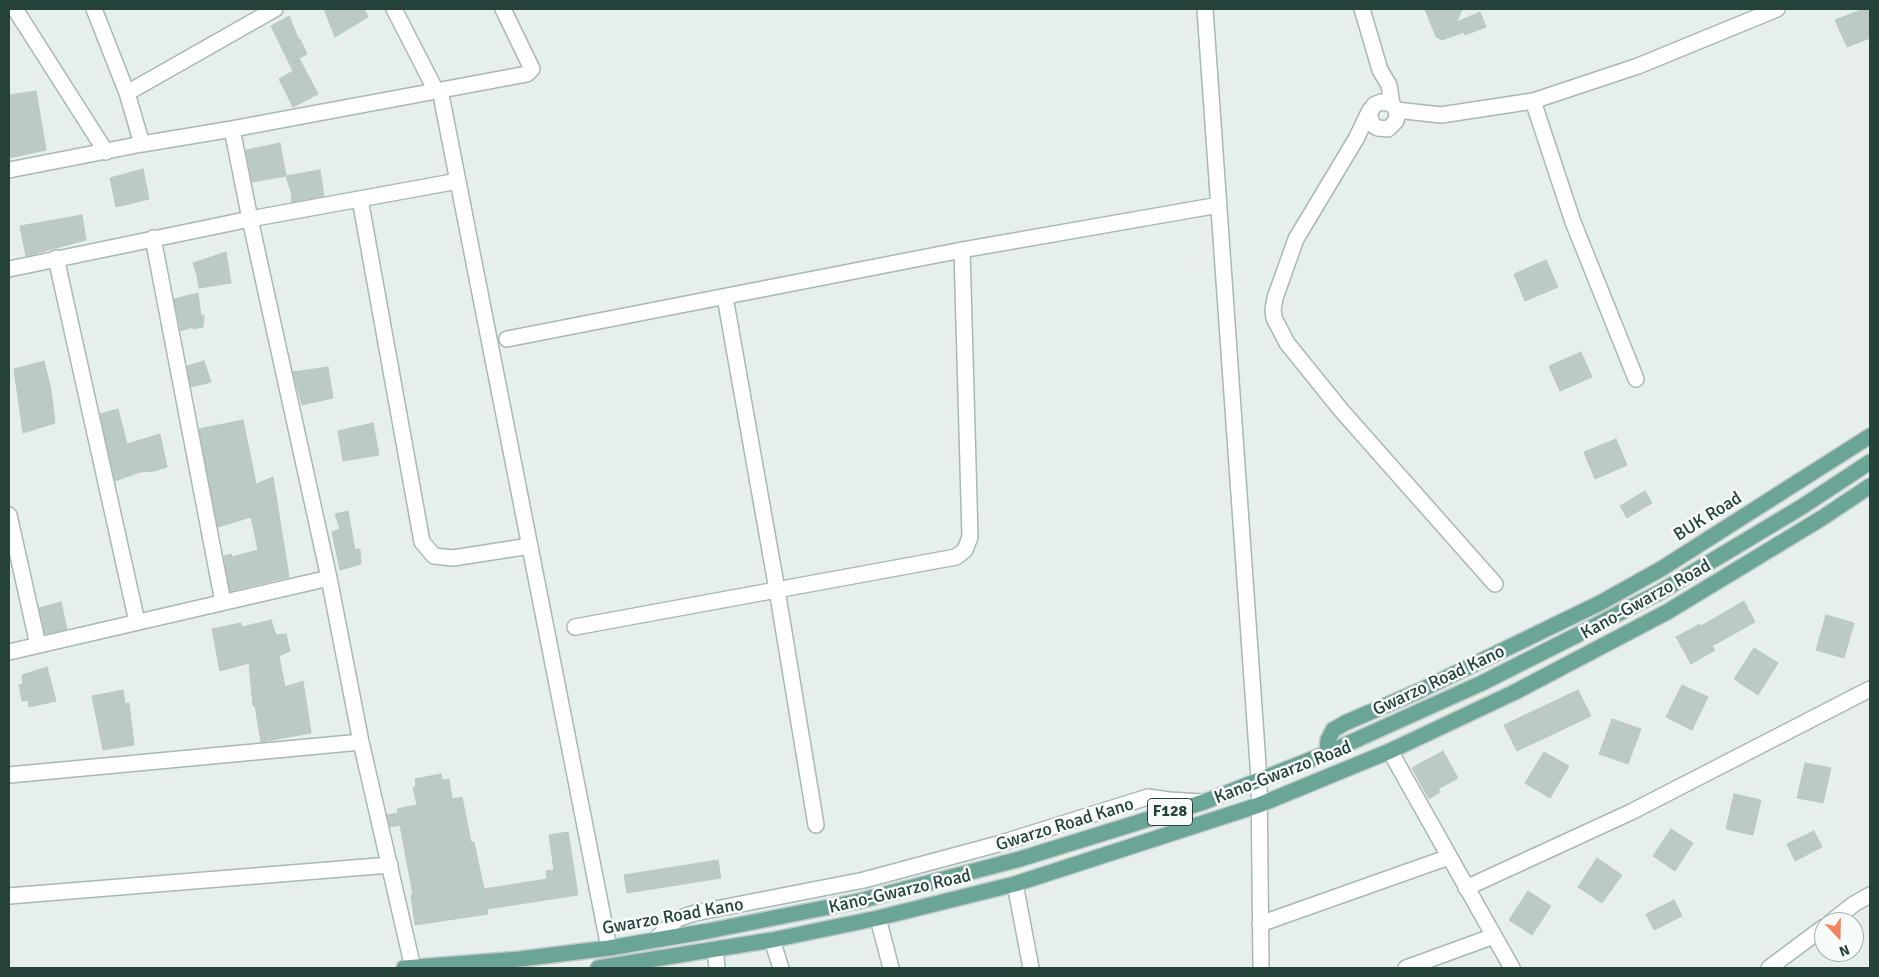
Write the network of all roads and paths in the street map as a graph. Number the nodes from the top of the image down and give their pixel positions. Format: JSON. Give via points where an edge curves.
{"nodes":[{"id":1,"x":15,"y":9,"type":"edge"},
{"id":2,"x":94,"y":9,"type":"edge"},
{"id":3,"x":275,"y":9,"type":"edge"},
{"id":4,"x":394,"y":9,"type":"edge"},
{"id":5,"x":503,"y":9,"type":"edge"},
{"id":6,"x":1205,"y":9,"type":"edge"},
{"id":7,"x":1362,"y":9,"type":"edge"},
{"id":8,"x":1777,"y":9,"type":"edge"},
{"id":9,"x":1380,"y":70,"type":"junction"},
{"id":10,"x":438,"y":91,"type":"junction"},
{"id":11,"x":127,"y":93,"type":"junction"},
{"id":12,"x":1533,"y":101,"type":"junction"},
{"id":13,"x":1373,"y":107,"type":"junction"},
{"id":14,"x":1394,"y":107,"type":"junction"},
{"id":15,"x":1432,"y":115,"type":"junction"},
{"id":16,"x":1388,"y":128,"type":"junction"},
{"id":17,"x":232,"y":129,"type":"junction"},
{"id":18,"x":1356,"y":139,"type":"junction"},
{"id":19,"x":142,"y":144,"type":"junction"},
{"id":20,"x":106,"y":152,"type":"junction"},
{"id":21,"x":9,"y":170,"type":"edge"},
{"id":22,"x":458,"y":181,"type":"junction"},
{"id":23,"x":360,"y":199,"type":"junction"},
{"id":24,"x":1219,"y":205,"type":"junction"},
{"id":25,"x":250,"y":219,"type":"junction"},
{"id":26,"x":153,"y":238,"type":"junction"},
{"id":27,"x":962,"y":250,"type":"junction"},
{"id":28,"x":56,"y":258,"type":"junction"},
{"id":29,"x":9,"y":269,"type":"edge"},
{"id":30,"x":726,"y":297,"type":"junction"},
{"id":31,"x":507,"y":339,"type":"dead end"},
{"id":32,"x":1636,"y":379,"type":"dead end"},
{"id":33,"x":1870,"y":436,"type":"edge"},
{"id":34,"x":1870,"y":462,"type":"edge"},
{"id":35,"x":1870,"y":486,"type":"edge"},
{"id":36,"x":1787,"y":490,"type":"junction"},
{"id":37,"x":1800,"y":508,"type":"junction"},
{"id":38,"x":9,"y":515,"type":"edge"},
{"id":39,"x":530,"y":546,"type":"junction"},
{"id":40,"x":329,"y":578,"type":"junction"},
{"id":41,"x":1494,"y":584,"type":"dead end"},
{"id":42,"x":777,"y":590,"type":"junction"},
{"id":43,"x":223,"y":602,"type":"junction"},
{"id":44,"x":137,"y":622,"type":"junction"},
{"id":45,"x":1562,"y":622,"type":"junction"},
{"id":46,"x":576,"y":627,"type":"dead end"},
{"id":47,"x":1582,"y":633,"type":"junction"},
{"id":48,"x":38,"y":645,"type":"junction"},
{"id":49,"x":9,"y":652,"type":"edge"},
{"id":50,"x":1870,"y":689,"type":"edge"},
{"id":51,"x":362,"y":742,"type":"junction"},
{"id":52,"x":1390,"y":751,"type":"junction"},
{"id":53,"x":1327,"y":753,"type":"junction"},
{"id":54,"x":9,"y":775,"type":"edge"},
{"id":55,"x":1259,"y":779,"type":"junction"},
{"id":56,"x":1204,"y":802,"type":"junction"},
{"id":57,"x":1259,"y":805,"type":"junction"},
{"id":58,"x":816,"y":825,"type":"dead end"},
{"id":59,"x":1449,"y":858,"type":"junction"},
{"id":60,"x":390,"y":865,"type":"junction"},
{"id":61,"x":1016,"y":884,"type":"junction"},
{"id":62,"x":1466,"y":888,"type":"junction"},
{"id":63,"x":1870,"y":894,"type":"edge"},
{"id":64,"x":9,"y":896,"type":"edge"},
{"id":65,"x":1844,"y":912,"type":"edge"},
{"id":66,"x":878,"y":918,"type":"junction"},
{"id":67,"x":1260,"y":924,"type":"junction"},
{"id":68,"x":1814,"y":934,"type":"edge"},
{"id":69,"x":1494,"y":936,"type":"junction"},
{"id":70,"x":772,"y":940,"type":"junction"},
{"id":71,"x":654,"y":941,"type":"junction"},
{"id":72,"x":609,"y":948,"type":"junction"},
{"id":73,"x":715,"y":949,"type":"junction"},
{"id":74,"x":408,"y":968,"type":"edge"},
{"id":75,"x":603,"y":968,"type":"edge"},
{"id":76,"x":717,"y":968,"type":"edge"},
{"id":77,"x":781,"y":968,"type":"edge"},
{"id":78,"x":891,"y":968,"type":"edge"},
{"id":79,"x":1031,"y":968,"type":"edge"},
{"id":80,"x":1261,"y":968,"type":"edge"},
{"id":81,"x":1406,"y":968,"type":"edge"},
{"id":82,"x":1512,"y":968,"type":"edge"},
{"id":83,"x":1769,"y":968,"type":"edge"}],
"edges":[{"from":1,"to":20,"type":"street"},
{"from":2,"to":11,"type":"street"},
{"from":3,"to":11,"type":"street"},
{"from":4,"to":10,"type":"street"},
{"from":5,"to":10,"type":"street","via":[[531,72]]},
{"from":6,"to":24,"type":"street"},
{"from":7,"to":9,"type":"street"},
{"from":8,"to":12,"type":"street","via":[[1638,66]]},
{"from":9,"to":13,"type":"street"},
{"from":9,"to":14,"type":"street","via":[[1389,85]]},
{"from":10,"to":17,"type":"street"},
{"from":10,"to":22,"type":"street"},
{"from":11,"to":19,"type":"street"},
{"from":12,"to":15,"type":"street"},
{"from":12,"to":32,"type":"street","via":[[1573,222]]},
{"from":13,"to":14,"type":"street","via":[[1387,102]]},
{"from":13,"to":16,"type":"street","via":[[1370,121],[1374,126]]},
{"from":13,"to":18,"type":"street"},
{"from":14,"to":15,"type":"street"},
{"from":14,"to":16,"type":"street","via":[[1396,122]]},
{"from":15,"to":16,"type":"street"},
{"from":16,"to":18,"type":"street"},
{"from":17,"to":19,"type":"street"},
{"from":17,"to":25,"type":"street"},
{"from":18,"to":41,"type":"street","via":[[1296,239],[1275,298],[1274,318],[1286,343],[1341,410]]},
{"from":19,"to":20,"type":"street"},
{"from":20,"to":21,"type":"street"},
{"from":22,"to":23,"type":"street"},
{"from":22,"to":39,"type":"street"},
{"from":23,"to":25,"type":"street"},
{"from":23,"to":39,"type":"street","via":[[422,542],[434,556],[453,558]]},
{"from":24,"to":27,"type":"street"},
{"from":24,"to":55,"type":"street"},
{"from":25,"to":26,"type":"street"},
{"from":25,"to":40,"type":"street"},
{"from":26,"to":28,"type":"street"},
{"from":26,"to":43,"type":"street"},
{"from":27,"to":30,"type":"street"},
{"from":27,"to":42,"type":"street","via":[[970,537],[965,550],[956,557]]},
{"from":28,"to":29,"type":"street"},
{"from":28,"to":44,"type":"street"},
{"from":30,"to":31,"type":"street"},
{"from":30,"to":42,"type":"street"},
{"from":33,"to":36,"type":"main road","name":"BUK Road"},
{"from":34,"to":37,"type":"main road","name":"Gwarzo Road Kano","number":"F128"},
{"from":35,"to":52,"type":"main road","name":"Kano-Gwarzo Road","number":"F128","via":[[1667,612],[1514,692]]},
{"from":36,"to":37,"type":"main road"},
{"from":36,"to":45,"type":"main road","name":"BUK Road","via":[[1661,569]]},
{"from":37,"to":47,"type":"main road","name":"Gwarzo Road Kano","number":"F128","via":[[1660,592]]},
{"from":38,"to":48,"type":"street"},
{"from":39,"to":72,"type":"street"},
{"from":40,"to":43,"type":"street"},
{"from":40,"to":51,"type":"street"},
{"from":42,"to":46,"type":"street"},
{"from":42,"to":58,"type":"street"},
{"from":43,"to":44,"type":"street"},
{"from":44,"to":48,"type":"street"},
{"from":45,"to":47,"type":"main road"},
{"from":45,"to":53,"type":"main road","name":"BUK Road","via":[[1345,723],[1333,730]]},
{"from":47,"to":53,"type":"main road","name":"Gwarzo Road Kano","number":"F128","via":[[1482,683]]},
{"from":48,"to":49,"type":"street"},
{"from":50,"to":62,"type":"street","via":[[1631,812]]},
{"from":51,"to":54,"type":"street"},
{"from":51,"to":60,"type":"street"},
{"from":52,"to":57,"type":"main road","name":"Kano-Gwarzo Road","number":"F128"},
{"from":52,"to":59,"type":"street"},
{"from":53,"to":55,"type":"main road","name":"Gwarzo Road Kano","number":"F128"},
{"from":55,"to":56,"type":"main road","name":"Gwarzo Road Kano","number":"F128"},
{"from":55,"to":57,"type":"street"},
{"from":56,"to":71,"type":"main road","name":"Gwarzo Road Kano","number":"F128","via":[[1020,859],[858,901]]},
{"from":56,"to":71,"type":"street","via":[[1148,798],[998,844],[864,880],[696,913],[677,919]]},
{"from":57,"to":61,"type":"main road","name":"Kano-Gwarzo Road","number":"F128"},
{"from":57,"to":67,"type":"street"},
{"from":59,"to":62,"type":"street"},
{"from":59,"to":67,"type":"street"},
{"from":60,"to":64,"type":"street"},
{"from":60,"to":74,"type":"street"},
{"from":61,"to":66,"type":"main road","name":"Kano-Gwarzo Road","number":"F128"},
{"from":61,"to":79,"type":"street"},
{"from":62,"to":69,"type":"street"},
{"from":63,"to":65,"type":"street"},
{"from":66,"to":70,"type":"main road","name":"Kano-Gwarzo Road","number":"F128"},
{"from":66,"to":78,"type":"street"},
{"from":67,"to":80,"type":"street"},
{"from":68,"to":83,"type":"street"},
{"from":69,"to":81,"type":"street"},
{"from":69,"to":82,"type":"street"},
{"from":70,"to":73,"type":"main road","name":"Kano-Gwarzo Road","number":"F128"},
{"from":70,"to":77,"type":"street"},
{"from":71,"to":72,"type":"main road","name":"Gwarzo Road Kano","number":"F128"},
{"from":72,"to":74,"type":"main road","name":"Gwarzo Road Kano","number":"F128"},
{"from":73,"to":75,"type":"main road","name":"Kano-Gwarzo Road","number":"F128"},
{"from":73,"to":76,"type":"street"}]}
